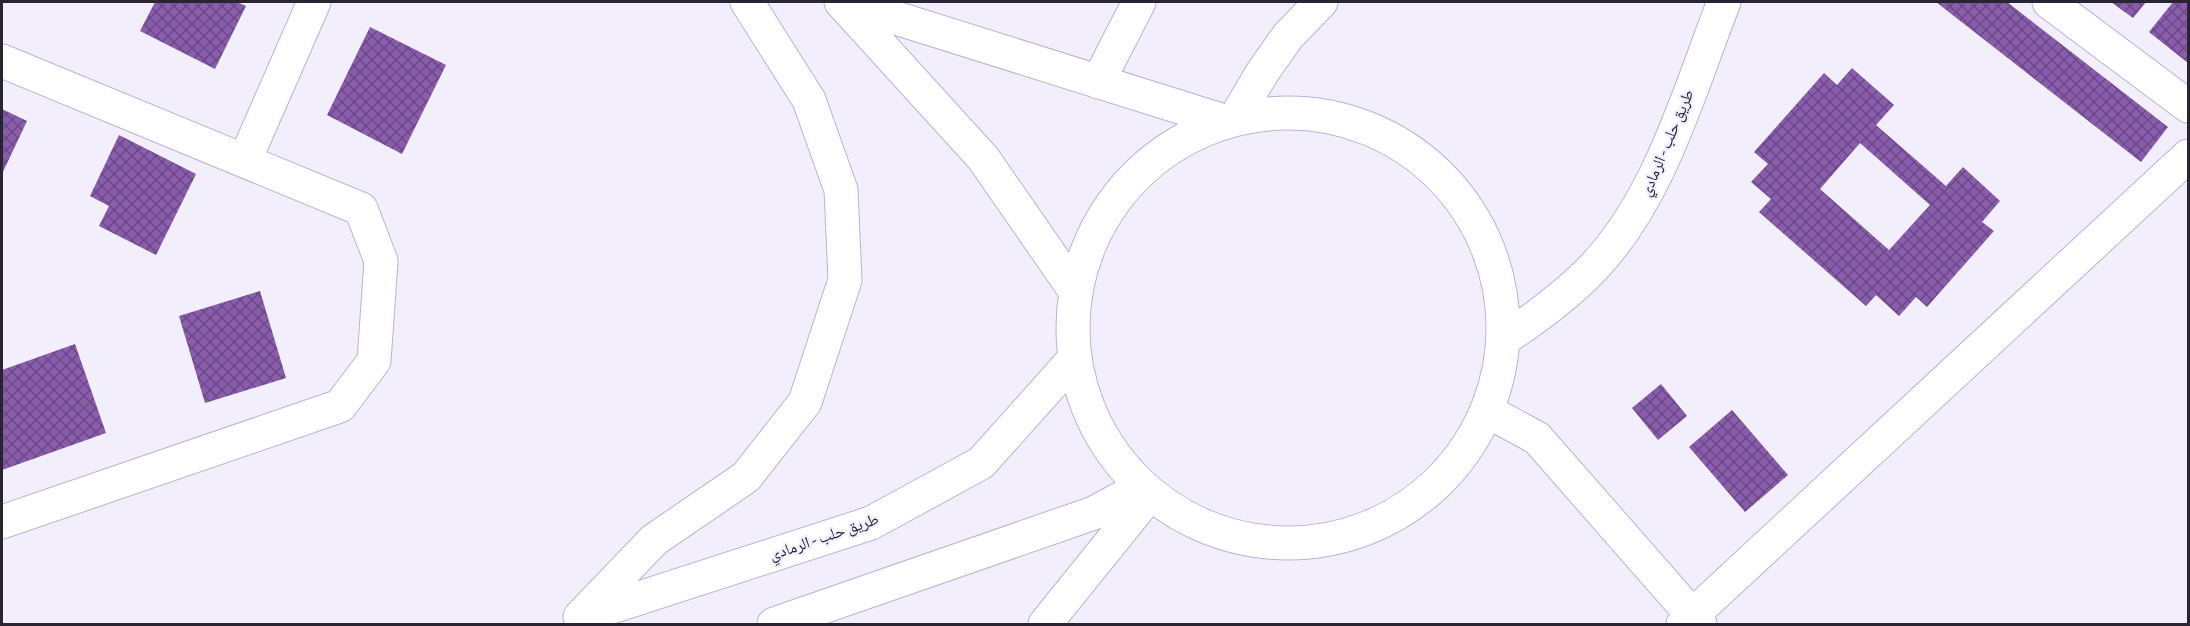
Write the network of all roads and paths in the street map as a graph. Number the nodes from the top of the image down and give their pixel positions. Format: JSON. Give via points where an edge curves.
{"nodes":[{"id":1,"x":314,"y":2,"type":"edge"},
{"id":2,"x":747,"y":2,"type":"edge"},
{"id":3,"x":843,"y":2,"type":"edge"},
{"id":4,"x":1139,"y":2,"type":"edge"},
{"id":5,"x":1321,"y":2,"type":"edge"},
{"id":6,"x":1724,"y":2,"type":"edge"},
{"id":7,"x":2049,"y":2,"type":"edge"},
{"id":8,"x":2,"y":61,"type":"edge"},
{"id":9,"x":1098,"y":82,"type":"junction"},
{"id":10,"x":2188,"y":106,"type":"edge"},
{"id":11,"x":1230,"y":119,"type":"junction"},
{"id":12,"x":2188,"y":156,"type":"edge"},
{"id":13,"x":245,"y":160,"type":"junction"},
{"id":14,"x":1076,"y":292,"type":"junction"},
{"id":15,"x":1504,"y":339,"type":"junction"},
{"id":16,"x":1075,"y":358,"type":"junction"},
{"id":17,"x":1487,"y":411,"type":"junction"},
{"id":18,"x":1146,"y":491,"type":"junction"},
{"id":19,"x":2,"y":522,"type":"edge"},
{"id":20,"x":569,"y":621,"type":"edge"},
{"id":21,"x":1692,"y":622,"type":"edge"},
{"id":22,"x":774,"y":624,"type":"edge"},
{"id":23,"x":1045,"y":624,"type":"edge"}],
"edges":[{"from":1,"to":13,"type":"main road"},
{"from":2,"to":20,"type":"main road","via":[[809,100],[841,190],[845,280],[805,402],[746,477],[654,540]]},
{"from":3,"to":9,"type":"main road"},
{"from":3,"to":14,"type":"main road","via":[[983,158]]},
{"from":4,"to":9,"type":"main road"},
{"from":5,"to":11,"type":"main road","via":[[1288,36]]},
{"from":6,"to":15,"type":"main road","name":"طريق حلب - الرمادي","via":[[1659,170],[1641,204],[1619,237],[1567,294]]},
{"from":7,"to":10,"type":"main road"},
{"from":8,"to":13,"type":"main road"},
{"from":9,"to":11,"type":"main road"},
{"from":11,"to":14,"type":"main road","via":[[1171,146],[1126,185],[1093,235]]},
{"from":11,"to":15,"type":"main road","via":[[1294,111],[1350,120],[1402,144],[1447,180],[1480,228],[1500,282]]},
{"from":12,"to":21,"type":"main road"},
{"from":13,"to":19,"type":"main road","via":[[361,209],[381,261],[374,362],[340,406]]},
{"from":14,"to":16,"type":"main road"},
{"from":15,"to":17,"type":"main road"},
{"from":16,"to":18,"type":"main road","via":[[1087,406],[1110,450]]},
{"from":16,"to":20,"type":"main road","name":"طريق حلب - الرمادي","via":[[981,463],[871,523]]},
{"from":17,"to":18,"type":"main road","via":[[1458,461],[1417,502],[1367,529],[1322,541],[1254,542],[1198,525]]},
{"from":17,"to":21,"type":"main road","via":[[1537,438]]},
{"from":18,"to":22,"type":"main road","via":[[1094,513]]},
{"from":18,"to":23,"type":"main road"}]}
